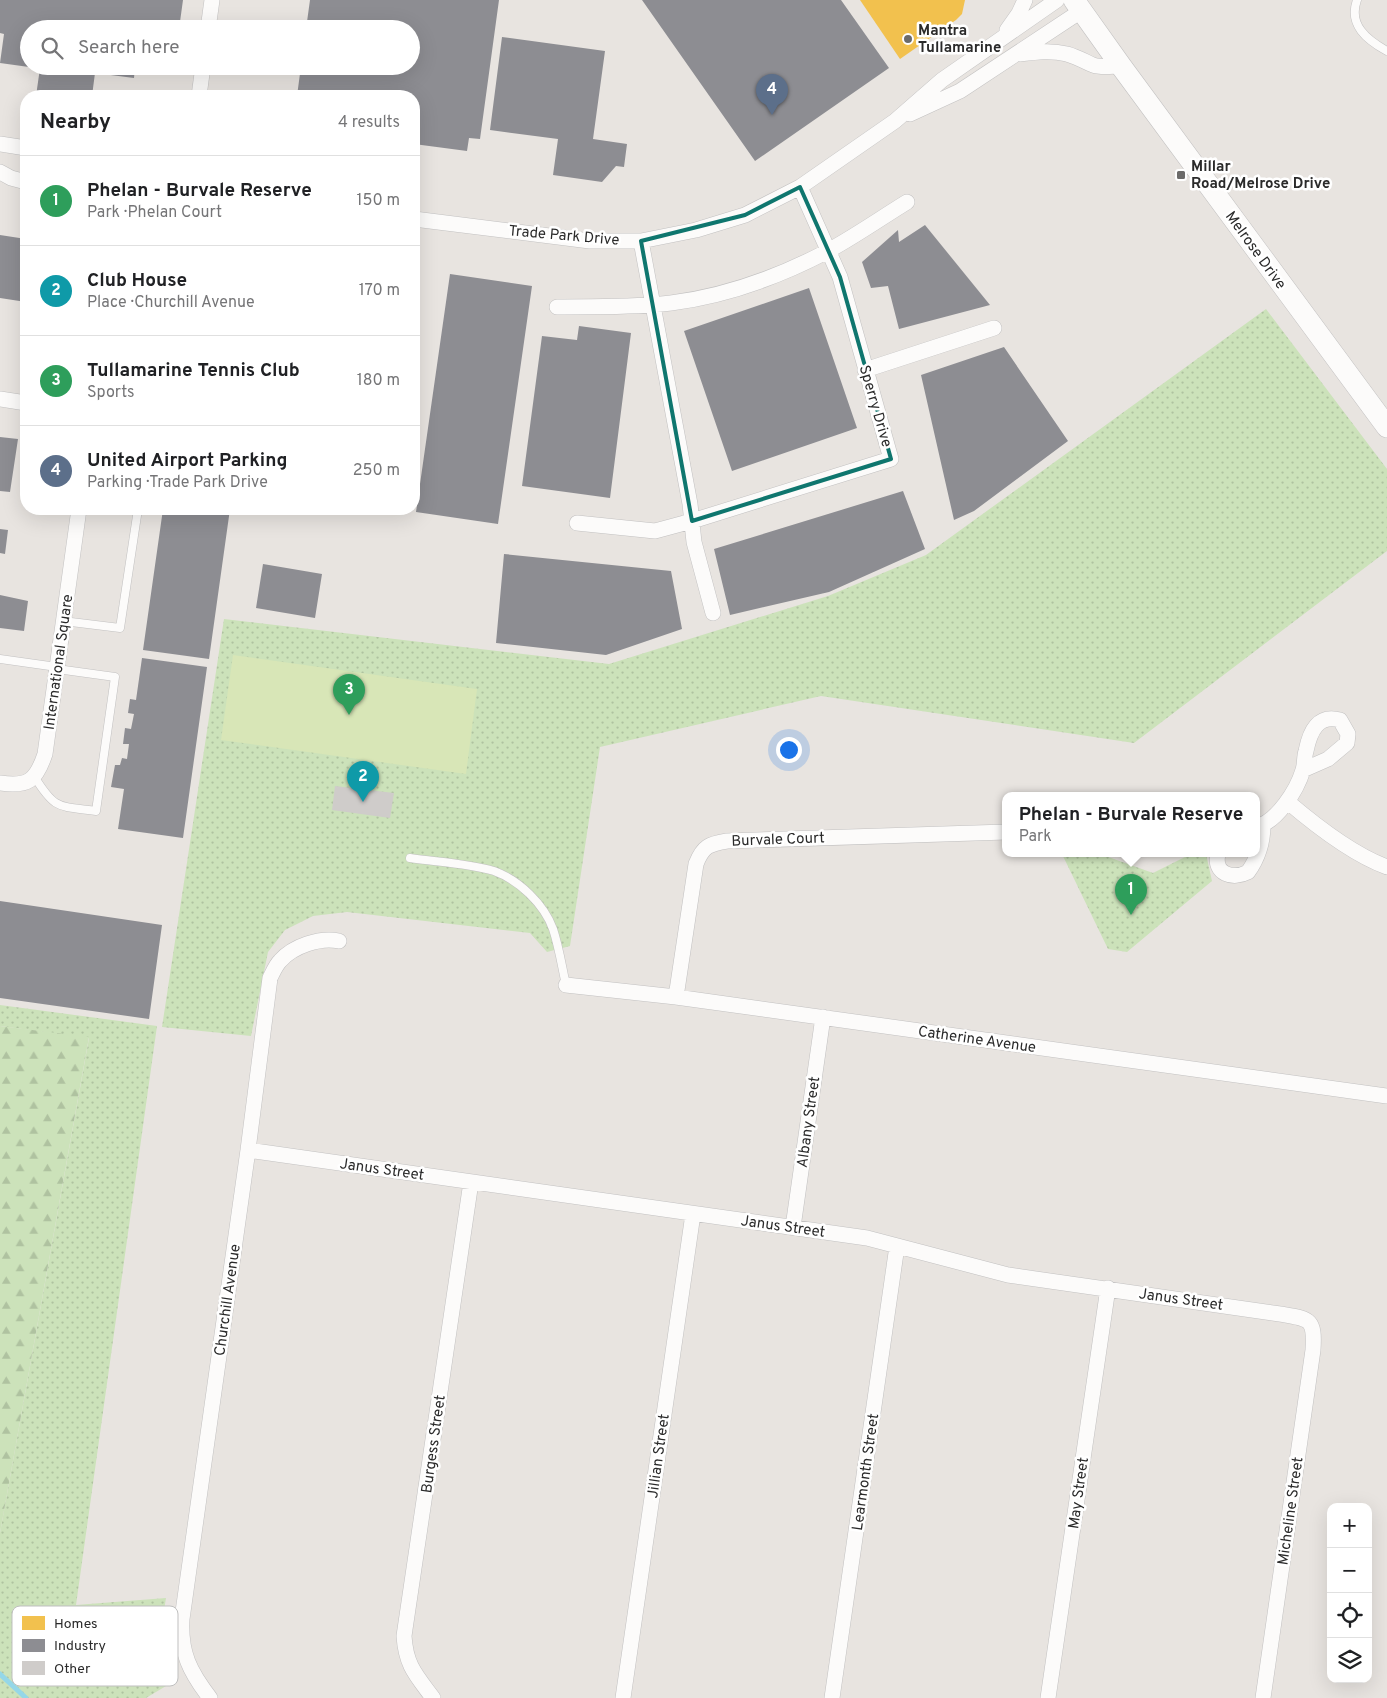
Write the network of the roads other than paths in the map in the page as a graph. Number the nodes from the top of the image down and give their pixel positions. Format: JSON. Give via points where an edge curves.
{"nodes":[{"id":1,"x":212,"y":0,"type":"edge"},
{"id":2,"x":1025,"y":0,"type":"edge"},
{"id":3,"x":1057,"y":0,"type":"edge"},
{"id":4,"x":1357,"y":0,"type":"edge"},
{"id":5,"x":1078,"y":6,"type":"edge"},
{"id":6,"x":209,"y":20,"type":"edge"},
{"id":7,"x":1001,"y":38,"type":"junction"},
{"id":8,"x":1387,"y":52,"type":"edge"},
{"id":9,"x":1016,"y":54,"type":"junction"},
{"id":10,"x":1121,"y":66,"type":"junction"},
{"id":11,"x":202,"y":75,"type":"edge"},
{"id":12,"x":200,"y":90,"type":"edge"},
{"id":13,"x":895,"y":121,"type":"junction"},
{"id":14,"x":0,"y":144,"type":"edge"},
{"id":15,"x":20,"y":147,"type":"edge"},
{"id":16,"x":0,"y":172,"type":"edge"},
{"id":17,"x":20,"y":180,"type":"edge"},
{"id":18,"x":800,"y":187,"type":"junction"},
{"id":19,"x":908,"y":202,"type":"dead end"},
{"id":20,"x":420,"y":220,"type":"edge"},
{"id":21,"x":641,"y":241,"type":"junction"},
{"id":22,"x":828,"y":250,"type":"junction"},
{"id":23,"x":653,"y":305,"type":"junction"},
{"id":24,"x":556,"y":307,"type":"dead end"},
{"id":25,"x":994,"y":328,"type":"dead end"},
{"id":26,"x":866,"y":370,"type":"junction"},
{"id":27,"x":0,"y":399,"type":"edge"},
{"id":28,"x":20,"y":402,"type":"edge"},
{"id":29,"x":1387,"y":427,"type":"edge"},
{"id":30,"x":78,"y":515,"type":"edge"},
{"id":31,"x":137,"y":515,"type":"edge"},
{"id":32,"x":692,"y":521,"type":"junction"},
{"id":33,"x":577,"y":523,"type":"dead end"},
{"id":34,"x":713,"y":613,"type":"dead end"},
{"id":35,"x":63,"y":621,"type":"junction"},
{"id":36,"x":0,"y":659,"type":"edge"},
{"id":37,"x":57,"y":668,"type":"junction"},
{"id":38,"x":1303,"y":770,"type":"dead end"},
{"id":39,"x":34,"y":776,"type":"junction"},
{"id":40,"x":0,"y":783,"type":"edge"},
{"id":41,"x":1288,"y":802,"type":"junction"},
{"id":42,"x":1260,"y":826,"type":"edge"},
{"id":43,"x":1002,"y":832,"type":"edge"},
{"id":44,"x":1260,"y":848,"type":"edge"},
{"id":45,"x":1218,"y":857,"type":"edge"},
{"id":46,"x":1256,"y":857,"type":"edge"},
{"id":47,"x":410,"y":858,"type":"dead end"},
{"id":48,"x":1387,"y":867,"type":"edge"},
{"id":49,"x":339,"y":941,"type":"dead end"},
{"id":50,"x":566,"y":986,"type":"joint"},
{"id":51,"x":676,"y":997,"type":"junction"},
{"id":52,"x":823,"y":1017,"type":"junction"},
{"id":53,"x":1387,"y":1096,"type":"edge"},
{"id":54,"x":248,"y":1150,"type":"junction"},
{"id":55,"x":471,"y":1182,"type":"junction"},
{"id":56,"x":693,"y":1214,"type":"junction"},
{"id":57,"x":793,"y":1227,"type":"junction"},
{"id":58,"x":897,"y":1246,"type":"junction"},
{"id":59,"x":1108,"y":1288,"type":"junction"},
{"id":60,"x":1312,"y":1324,"type":"joint"},
{"id":61,"x":210,"y":1698,"type":"edge"},
{"id":62,"x":433,"y":1698,"type":"edge"},
{"id":63,"x":624,"y":1698,"type":"edge"},
{"id":64,"x":832,"y":1698,"type":"edge"},
{"id":65,"x":1048,"y":1698,"type":"edge"},
{"id":66,"x":1263,"y":1698,"type":"edge"}],
"edges":[{"from":1,"to":6,"type":"street"},
{"from":2,"to":7,"type":"street"},
{"from":3,"to":7,"type":"street","name":"Trade Park Drive"},
{"from":4,"to":8,"type":"lane","via":[[1355,14],[1360,31]]},
{"from":5,"to":9,"type":"street","name":"Trade Park Drive"},
{"from":5,"to":10,"type":"street","name":"Melrose Drive"},
{"from":7,"to":13,"type":"street","name":"Trade Park Drive","via":[[942,80]]},
{"from":9,"to":10,"type":"street","via":[[1053,52],[1067,54],[1094,66]]},
{"from":9,"to":13,"type":"street","name":"Trade Park Drive","via":[[960,91]]},
{"from":10,"to":29,"type":"street","name":"Melrose Drive"},
{"from":11,"to":12,"type":"street"},
{"from":13,"to":18,"type":"street","name":"Trade Park Drive"},
{"from":14,"to":15,"type":"street"},
{"from":16,"to":17,"type":"street"},
{"from":18,"to":21,"type":"street","name":"Trade Park Drive","via":[[745,215],[696,230]]},
{"from":18,"to":22,"type":"street","name":"Sperry Drive"},
{"from":19,"to":22,"type":"street"},
{"from":20,"to":21,"type":"street","name":"Trade Park Drive","via":[[590,241]]},
{"from":21,"to":23,"type":"street"},
{"from":22,"to":23,"type":"street","via":[[766,279],[719,294]]},
{"from":22,"to":26,"type":"street","name":"Sperry Drive","via":[[840,277]]},
{"from":23,"to":24,"type":"street"},
{"from":23,"to":32,"type":"street"},
{"from":25,"to":26,"type":"street"},
{"from":26,"to":32,"type":"street","name":"Sperry Drive","via":[[890,459]]},
{"from":27,"to":28,"type":"street"},
{"from":30,"to":35,"type":"street","name":"International Square"},
{"from":31,"to":35,"type":"lane","via":[[120,628]]},
{"from":32,"to":33,"type":"street","name":"Sperry Drive","via":[[655,531]]},
{"from":32,"to":34,"type":"street","via":[[694,542]]},
{"from":35,"to":37,"type":"street","name":"International Square"},
{"from":36,"to":37,"type":"lane"},
{"from":37,"to":39,"type":"street","name":"International Square","via":[[45,754],[40,770]]},
{"from":37,"to":39,"type":"lane","via":[[115,677],[96,811],[57,804],[48,798]]},
{"from":38,"to":41,"type":"street"},
{"from":39,"to":40,"type":"street","via":[[22,784]]},
{"from":41,"to":42,"type":"street"},
{"from":41,"to":48,"type":"street","via":[[1358,854]]},
{"from":42,"to":44,"type":"street","via":[[1263,839]]},
{"from":43,"to":51,"type":"street","name":"Burvale Court","via":[[727,841],[706,847],[696,864]]},
{"from":45,"to":46,"type":"street","via":[[1222,871],[1234,877],[1248,872]]},
{"from":47,"to":50,"type":"lane","via":[[495,872],[526,891],[538,902],[553,928]]},
{"from":49,"to":54,"type":"street","name":"Churchill Avenue","via":[[315,941],[294,951],[280,960],[270,978]]},
{"from":50,"to":51,"type":"street","name":"Catherine Avenue"},
{"from":51,"to":52,"type":"street","name":"Catherine Avenue"},
{"from":52,"to":53,"type":"street","name":"Catherine Avenue"},
{"from":52,"to":57,"type":"street","name":"Albany Street"},
{"from":54,"to":55,"type":"street","name":"Janus Street"},
{"from":54,"to":61,"type":"street","name":"Churchill Avenue","via":[[182,1619],[182,1644],[188,1664]]},
{"from":55,"to":56,"type":"street","name":"Janus Street"},
{"from":55,"to":62,"type":"street","name":"Burgess Street","via":[[404,1636],[410,1668]]},
{"from":56,"to":57,"type":"street","name":"Janus Street"},
{"from":56,"to":63,"type":"street","name":"Jillian Street"},
{"from":57,"to":58,"type":"street","name":"Janus Street"},
{"from":58,"to":59,"type":"street","name":"Janus Street","via":[[1008,1275]]},
{"from":58,"to":64,"type":"street","name":"Learmonth Street"},
{"from":59,"to":60,"type":"street","name":"Janus Street","via":[[1299,1317]]},
{"from":59,"to":65,"type":"street","name":"May Street"},
{"from":60,"to":66,"type":"street","name":"Micheline Street","via":[[1313,1350]]}]}
